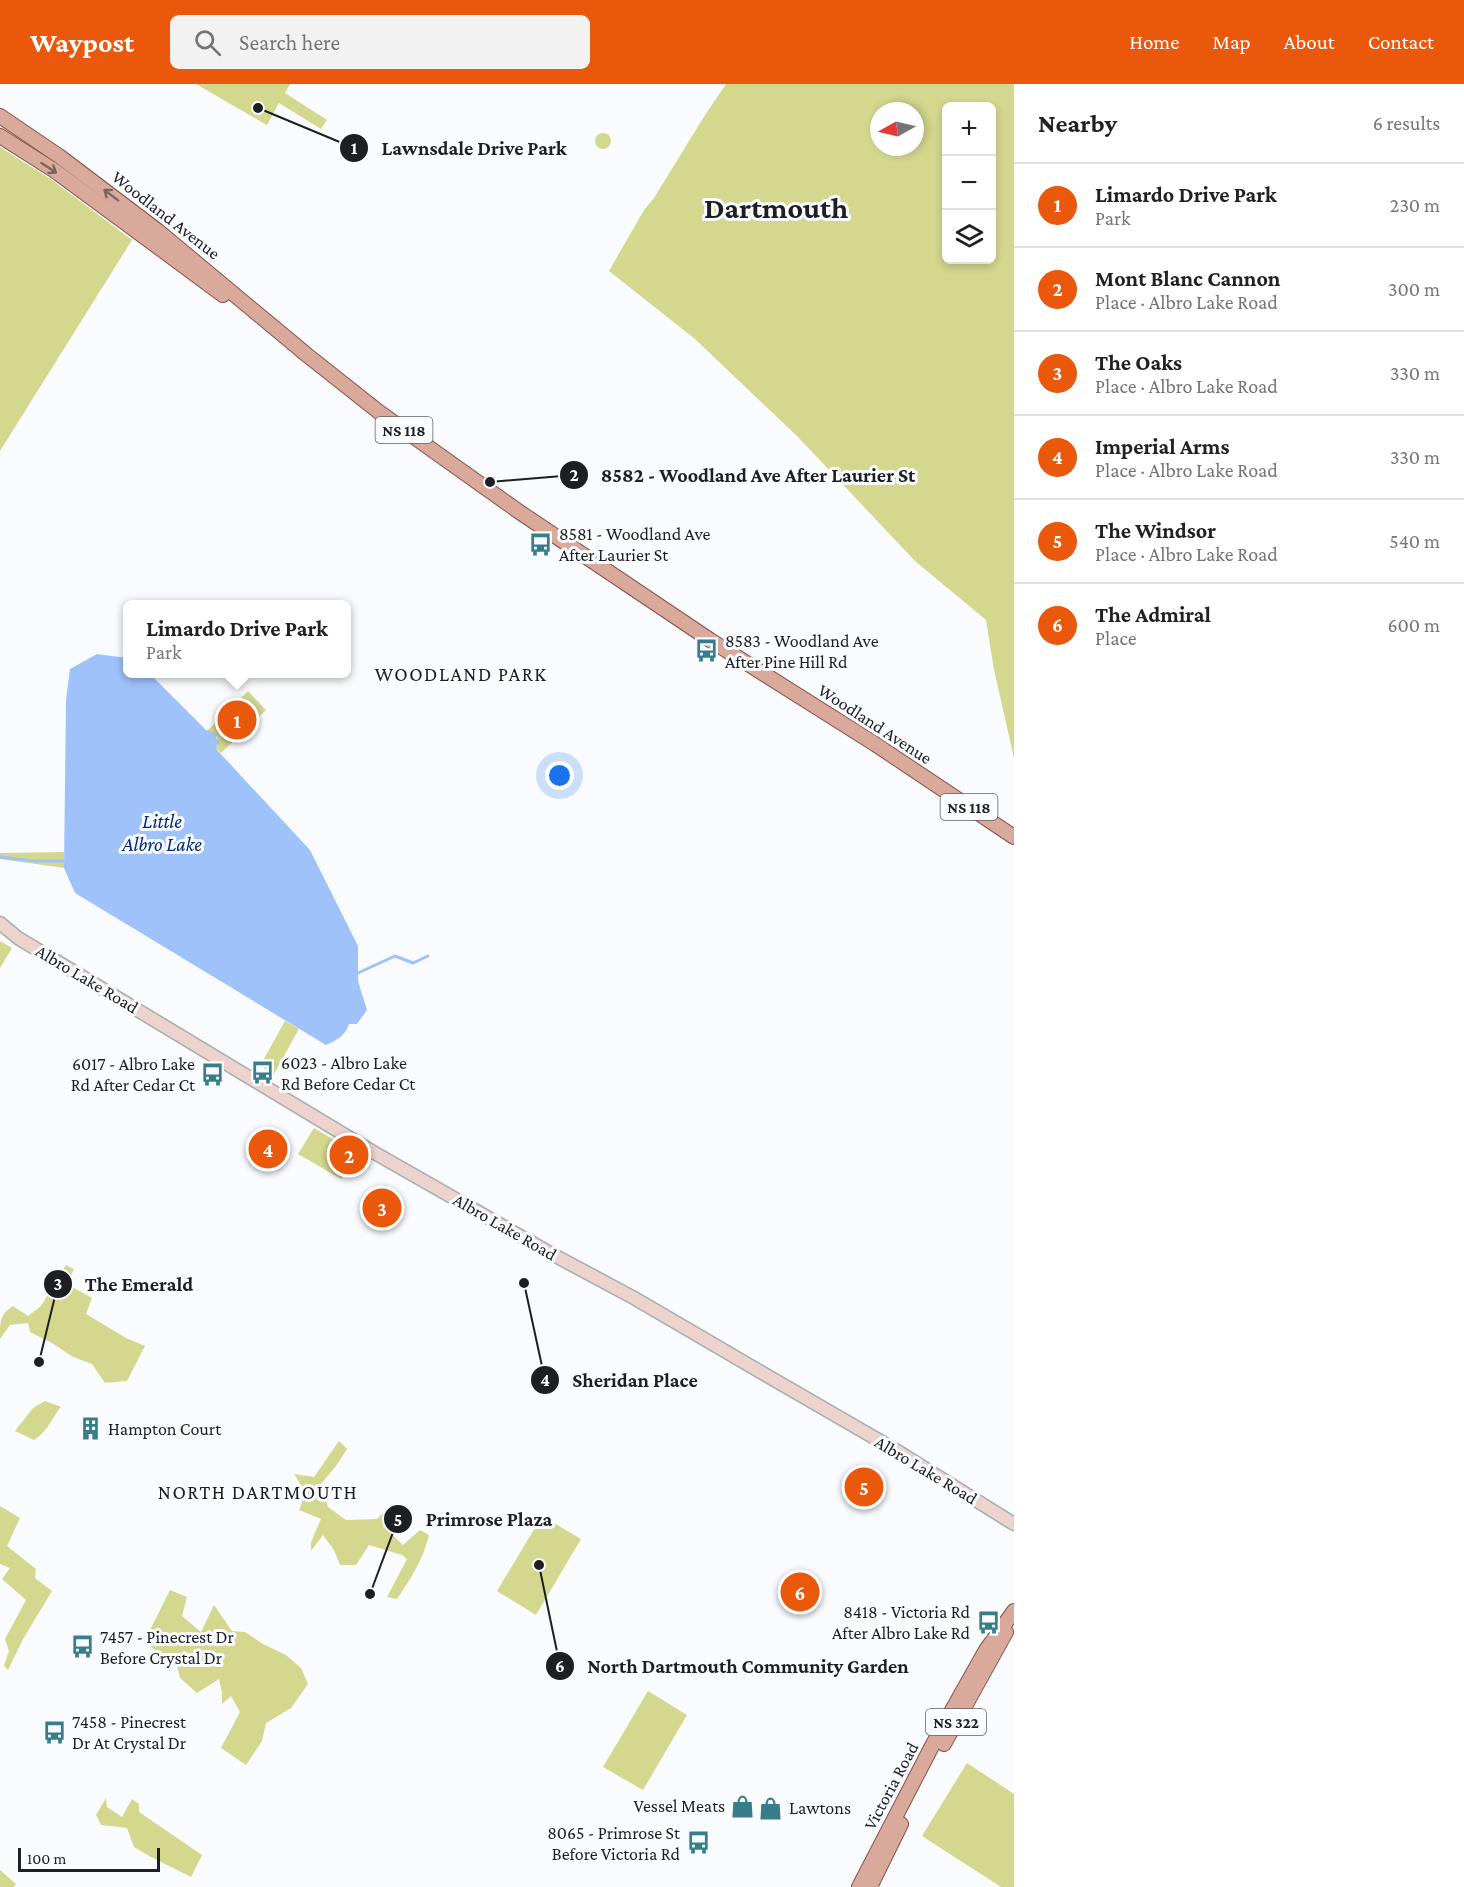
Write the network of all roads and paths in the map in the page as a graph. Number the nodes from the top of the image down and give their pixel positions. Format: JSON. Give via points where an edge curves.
{"nodes":[{"id":1,"x":0,"y":116,"type":"edge"},
{"id":2,"x":0,"y":136,"type":"edge"},
{"id":3,"x":303,"y":351,"type":"junction"},
{"id":4,"x":1014,"y":837,"type":"edge"},
{"id":5,"x":0,"y":923,"type":"edge"},
{"id":6,"x":1014,"y":1524,"type":"edge"},
{"id":7,"x":1014,"y":1611,"type":"edge"},
{"id":8,"x":1014,"y":1617,"type":"edge"},
{"id":9,"x":859,"y":1887,"type":"edge"},
{"id":10,"x":870,"y":1887,"type":"edge"}],
"edges":[{"from":3,"to":1,"type":"main road","name":"Woodland Avenue","number":"NS 118","one_way":true,"via":[[158,231]]},
{"from":2,"to":3,"type":"main road","name":"Woodland Avenue","number":"NS 118","one_way":true,"via":[[55,171]]},
{"from":3,"to":4,"type":"main road","name":"Woodland Avenue","number":"NS 118","via":[[518,511]]},
{"from":5,"to":6,"type":"street","name":"Albro Lake Road","via":[[18,938],[373,1152],[721,1348]]},
{"from":7,"to":9,"type":"main road","name":"Victoria Road","number":"NS 322","via":[[980,1659]]},
{"from":8,"to":10,"type":"main road","name":"Victoria Road","number":"NS 322"}]}
